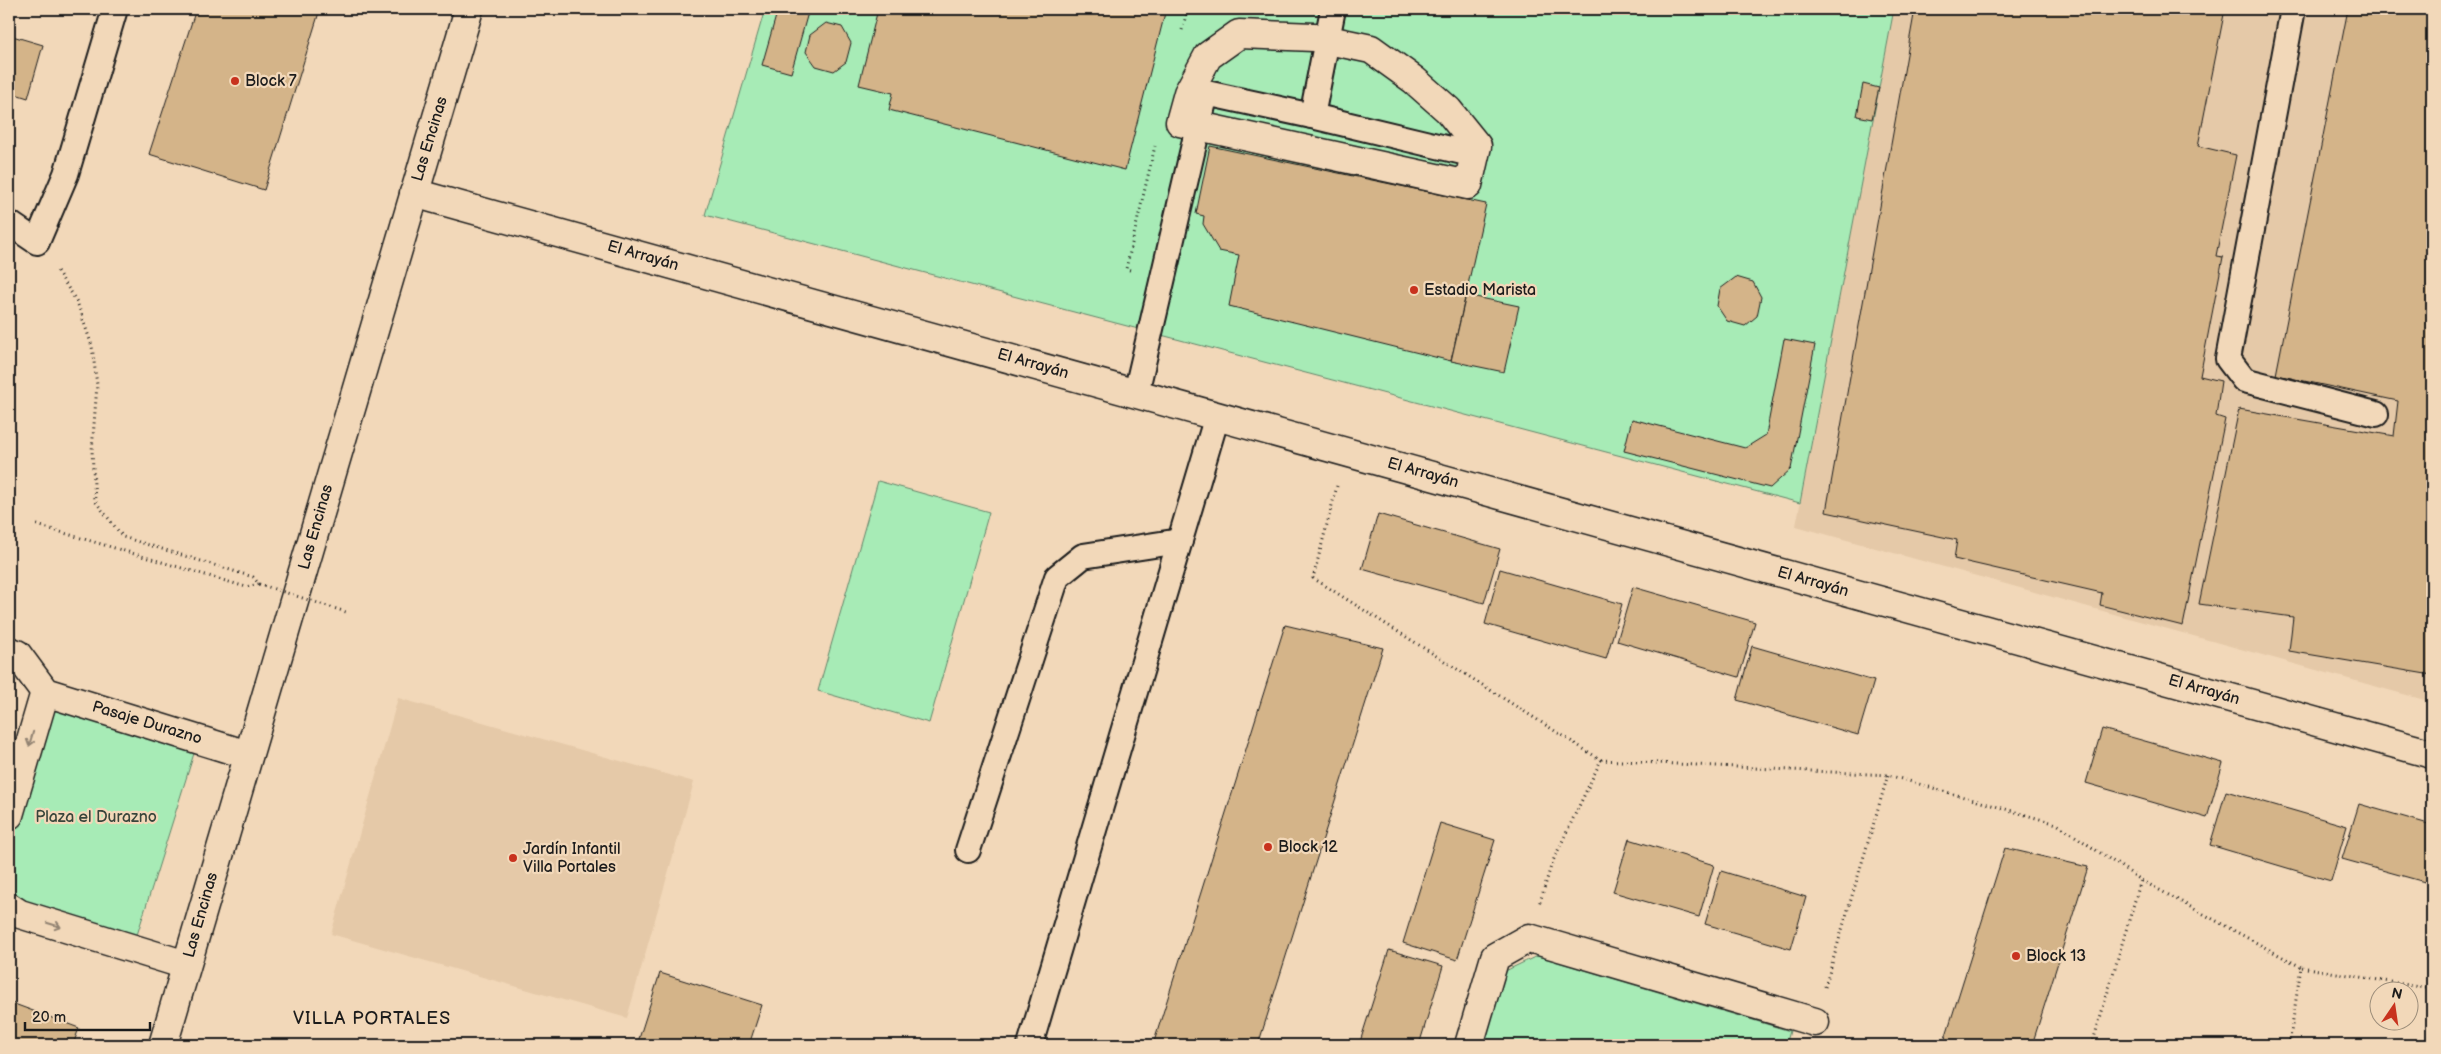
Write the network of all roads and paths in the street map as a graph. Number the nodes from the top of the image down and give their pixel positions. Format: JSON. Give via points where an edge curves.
{"nodes":[{"id":1,"x":115,"y":9,"type":"edge"},
{"id":2,"x":469,"y":9,"type":"edge"},
{"id":3,"x":1333,"y":9,"type":"edge"},
{"id":4,"x":2293,"y":9,"type":"edge"},
{"id":5,"x":1327,"y":40,"type":"junction"},
{"id":6,"x":1312,"y":116,"type":"junction"},
{"id":7,"x":1199,"y":126,"type":"junction"},
{"id":8,"x":1475,"y":155,"type":"junction"},
{"id":9,"x":414,"y":193,"type":"junction"},
{"id":10,"x":9,"y":223,"type":"edge"},
{"id":11,"x":38,"y":242,"type":"junction"},
{"id":12,"x":1136,"y":393,"type":"junction"},
{"id":13,"x":2376,"y":414,"type":"dead end"},
{"id":14,"x":1217,"y":416,"type":"junction"},
{"id":15,"x":1346,"y":452,"type":"junction"},
{"id":16,"x":38,"y":525,"type":"dead end"},
{"id":17,"x":1180,"y":541,"type":"junction"},
{"id":18,"x":259,"y":584,"type":"junction"},
{"id":19,"x":346,"y":612,"type":"dead end"},
{"id":20,"x":9,"y":651,"type":"edge"},
{"id":21,"x":46,"y":692,"type":"junction"},
{"id":22,"x":2432,"y":754,"type":"edge"},
{"id":23,"x":248,"y":755,"type":"junction"},
{"id":24,"x":1601,"y":760,"type":"junction"},
{"id":25,"x":1888,"y":775,"type":"junction"},
{"id":26,"x":9,"y":815,"type":"edge"},
{"id":27,"x":968,"y":850,"type":"dead end"},
{"id":28,"x":2142,"y":880,"type":"junction"},
{"id":29,"x":9,"y":908,"type":"edge"},
{"id":30,"x":1529,"y":938,"type":"junction"},
{"id":31,"x":186,"y":965,"type":"junction"},
{"id":32,"x":2301,"y":967,"type":"junction"},
{"id":33,"x":2432,"y":989,"type":"edge"},
{"id":34,"x":1815,"y":1022,"type":"joint"},
{"id":35,"x":163,"y":1045,"type":"edge"},
{"id":36,"x":1030,"y":1045,"type":"edge"},
{"id":37,"x":1469,"y":1045,"type":"edge"},
{"id":38,"x":2092,"y":1045,"type":"edge"},
{"id":39,"x":2288,"y":1045,"type":"edge"}],
"edges":[{"from":1,"to":11,"type":"lane","via":[[66,174]]},
{"from":2,"to":9,"type":"street","name":"Las Encinas"},
{"from":3,"to":5,"type":"lane"},
{"from":4,"to":13,"type":"lane","via":[[2228,359],[2244,380]]},
{"from":5,"to":6,"type":"lane"},
{"from":5,"to":7,"type":"street","via":[[1239,34],[1208,56],[1188,93],[1180,122]]},
{"from":5,"to":8,"type":"street","via":[[1371,49],[1414,80],[1448,110],[1477,146]]},
{"from":6,"to":7,"type":"lane","via":[[1206,93]]},
{"from":6,"to":8,"type":"lane"},
{"from":7,"to":8,"type":"street","via":[[1468,185]]},
{"from":7,"to":12,"type":"lane"},
{"from":9,"to":12,"type":"street","name":"El Arrayán"},
{"from":9,"to":23,"type":"street","name":"Las Encinas"},
{"from":10,"to":11,"type":"lane"},
{"from":11,"to":18,"type":"path","via":[[77,302],[92,346],[97,386],[92,452],[95,501],[123,537],[253,576]]},
{"from":12,"to":14,"type":"street","name":"El Arrayán"},
{"from":14,"to":15,"type":"street","name":"El Arrayán"},
{"from":14,"to":17,"type":"lane"},
{"from":15,"to":22,"type":"street","name":"El Arrayán"},
{"from":15,"to":24,"type":"path","via":[[1313,578]]},
{"from":16,"to":18,"type":"path","via":[[246,587]]},
{"from":17,"to":27,"type":"lane","via":[[1083,556],[1057,577]]},
{"from":17,"to":36,"type":"lane"},
{"from":18,"to":19,"type":"path","bridge":true},
{"from":20,"to":21,"type":"street","via":[[17,654]]},
{"from":21,"to":23,"type":"street","name":"Pasaje Durazno"},
{"from":21,"to":26,"type":"street","one_way":true},
{"from":23,"to":31,"type":"street","name":"Las Encinas"},
{"from":24,"to":25,"type":"path"},
{"from":24,"to":30,"type":"path","via":[[1552,863]]},
{"from":25,"to":28,"type":"path","via":[[2058,824]]},
{"from":25,"to":34,"type":"path"},
{"from":28,"to":32,"type":"path"},
{"from":28,"to":38,"type":"path"},
{"from":29,"to":31,"type":"street","one_way":true},
{"from":30,"to":34,"type":"street"},
{"from":30,"to":37,"type":"street","via":[[1495,958]]},
{"from":31,"to":35,"type":"street","name":"Las Encinas"},
{"from":32,"to":33,"type":"path"},
{"from":32,"to":39,"type":"path"}]}
